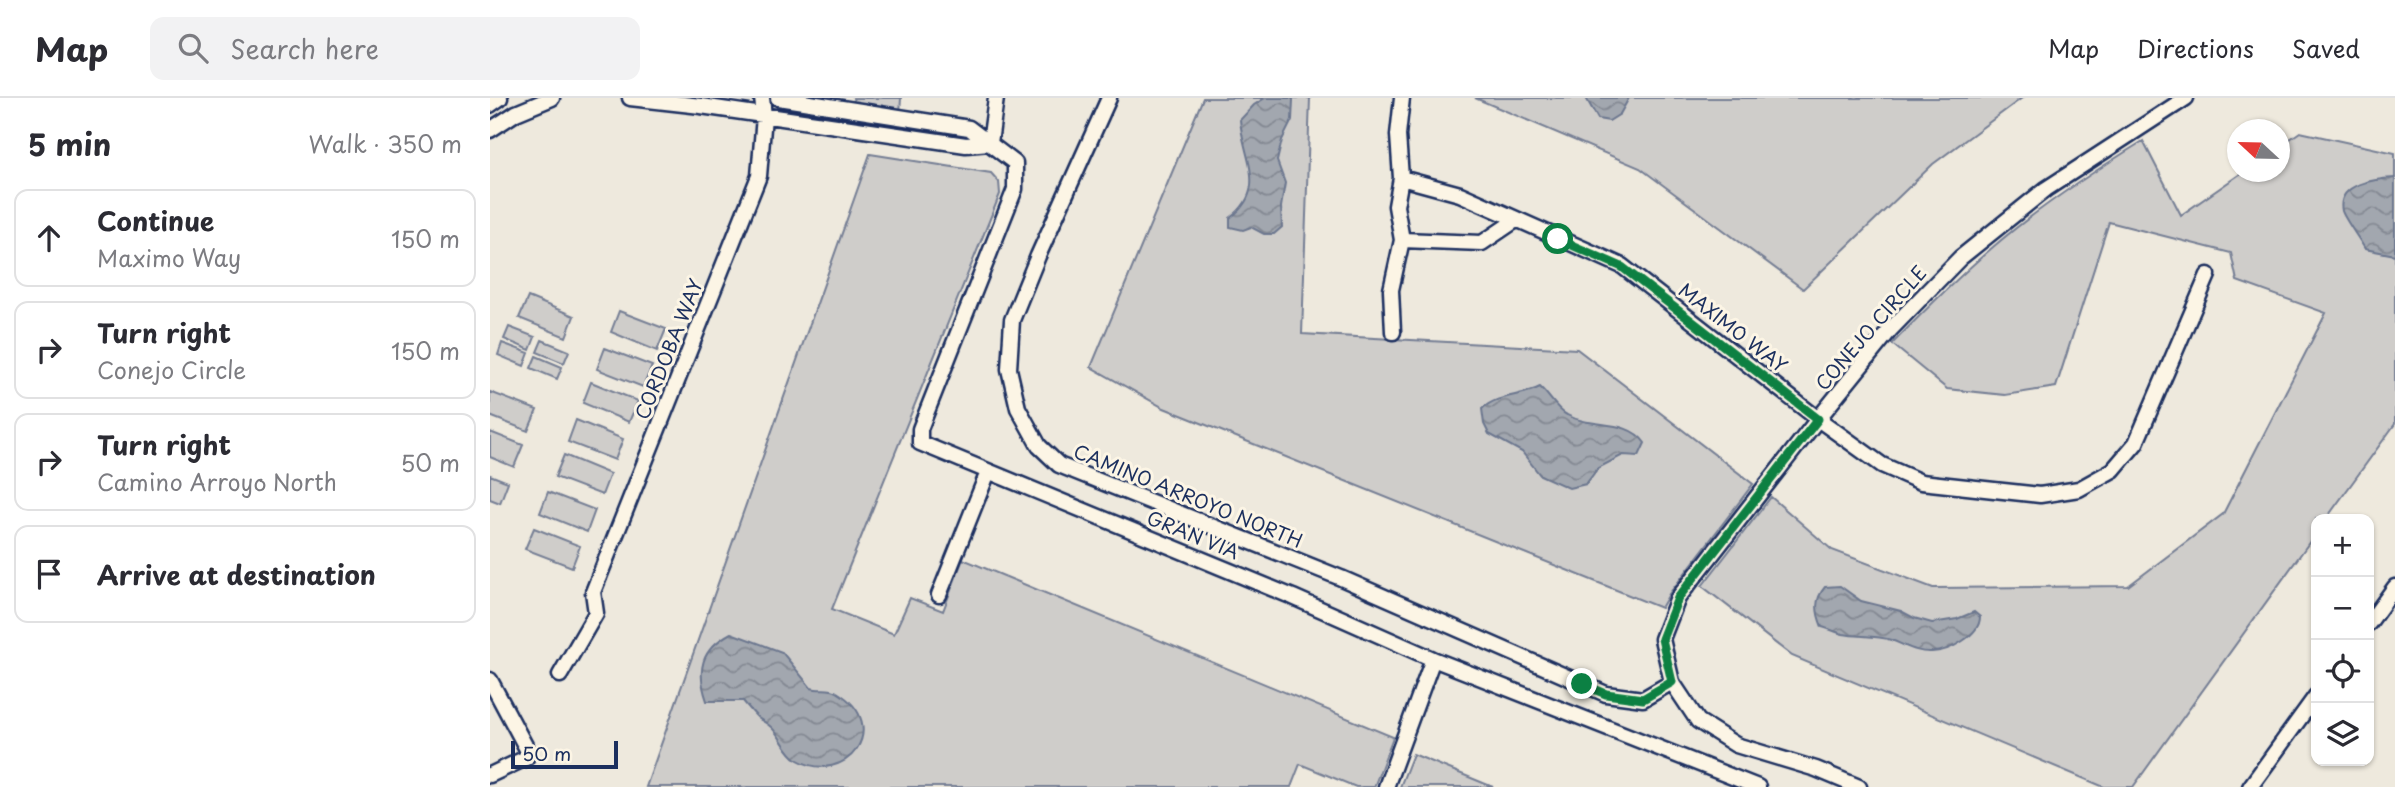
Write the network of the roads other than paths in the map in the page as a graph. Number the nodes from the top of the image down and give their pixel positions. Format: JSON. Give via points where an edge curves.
{"nodes":[{"id":1,"x":500,"y":98,"type":"edge"},
{"id":2,"x":552,"y":98,"type":"edge"},
{"id":3,"x":630,"y":98,"type":"edge"},
{"id":4,"x":762,"y":98,"type":"edge"},
{"id":5,"x":778,"y":98,"type":"edge"},
{"id":6,"x":996,"y":98,"type":"edge"},
{"id":7,"x":1109,"y":98,"type":"edge"},
{"id":8,"x":1402,"y":98,"type":"edge"},
{"id":9,"x":2186,"y":98,"type":"edge"},
{"id":10,"x":490,"y":105,"type":"edge"},
{"id":11,"x":764,"y":116,"type":"junction"},
{"id":12,"x":490,"y":130,"type":"edge"},
{"id":13,"x":990,"y":142,"type":"junction"},
{"id":14,"x":1401,"y":178,"type":"junction"},
{"id":15,"x":1516,"y":220,"type":"junction"},
{"id":16,"x":1402,"y":240,"type":"junction"},
{"id":17,"x":2208,"y":275,"type":"dead end"},
{"id":18,"x":1393,"y":332,"type":"dead end"},
{"id":19,"x":1818,"y":419,"type":"junction"},
{"id":20,"x":988,"y":472,"type":"junction"},
{"id":21,"x":2395,"y":587,"type":"edge"},
{"id":22,"x":939,"y":595,"type":"dead end"},
{"id":23,"x":2374,"y":616,"type":"edge"},
{"id":24,"x":1433,"y":659,"type":"junction"},
{"id":25,"x":560,"y":675,"type":"dead end"},
{"id":26,"x":490,"y":680,"type":"edge"},
{"id":27,"x":1672,"y":682,"type":"junction"},
{"id":28,"x":2311,"y":703,"type":"edge"},
{"id":29,"x":490,"y":775,"type":"edge"},
{"id":30,"x":1386,"y":787,"type":"edge"},
{"id":31,"x":1758,"y":787,"type":"edge"},
{"id":32,"x":1859,"y":787,"type":"edge"},
{"id":33,"x":2250,"y":787,"type":"edge"}],
"edges":[{"from":1,"to":10,"type":"street"},
{"from":2,"to":12,"type":"street"},
{"from":3,"to":11,"type":"street"},
{"from":4,"to":11,"type":"street","name":"CORDOBA WAY"},
{"from":5,"to":13,"type":"street","via":[[969,128]]},
{"from":6,"to":13,"type":"street"},
{"from":7,"to":27,"type":"street","name":"CAMINO ARROYO NORTH","via":[[1012,320],[1009,369],[1018,408],[1039,446],[1059,465],[1341,578],[1606,694],[1643,699]]},
{"from":8,"to":14,"type":"street","via":[[1398,135]]},
{"from":9,"to":19,"type":"street","name":"CONEJO CIRCLE","via":[[2046,189],[1961,258],[1890,330]]},
{"from":11,"to":13,"type":"street","via":[[966,145]]},
{"from":11,"to":25,"type":"street","name":"CORDOBA WAY","via":[[759,176],[593,592],[596,613]]},
{"from":13,"to":20,"type":"street","name":"GRAN VIA","via":[[1015,163],[1016,189],[919,429],[920,443]]},
{"from":14,"to":15,"type":"street","name":"MAXIMO WAY","via":[[1461,194]]},
{"from":14,"to":16,"type":"street","via":[[1396,206]]},
{"from":15,"to":16,"type":"street","via":[[1482,243]]},
{"from":15,"to":19,"type":"street","name":"MAXIMO WAY","via":[[1622,267]]},
{"from":16,"to":18,"type":"street","via":[[1391,290]]},
{"from":17,"to":19,"type":"street","name":"MAXIMO WAY","via":[[2136,443],[2113,470],[2079,489],[2040,495],[1921,482],[1882,465]]},
{"from":19,"to":27,"type":"street","name":"CONEJO CIRCLE","via":[[1678,598],[1662,639]]},
{"from":20,"to":22,"type":"street"},
{"from":20,"to":24,"type":"street","name":"GRAN VIA"},
{"from":21,"to":23,"type":"street"},
{"from":24,"to":30,"type":"street"},
{"from":24,"to":31,"type":"street","name":"GRAN VIA"},
{"from":26,"to":29,"type":"street","via":[[528,751],[526,758]]},
{"from":27,"to":32,"type":"street","name":"CONEJO CIRCLE","via":[[1698,721],[1736,745]]},
{"from":28,"to":33,"type":"street"}]}
